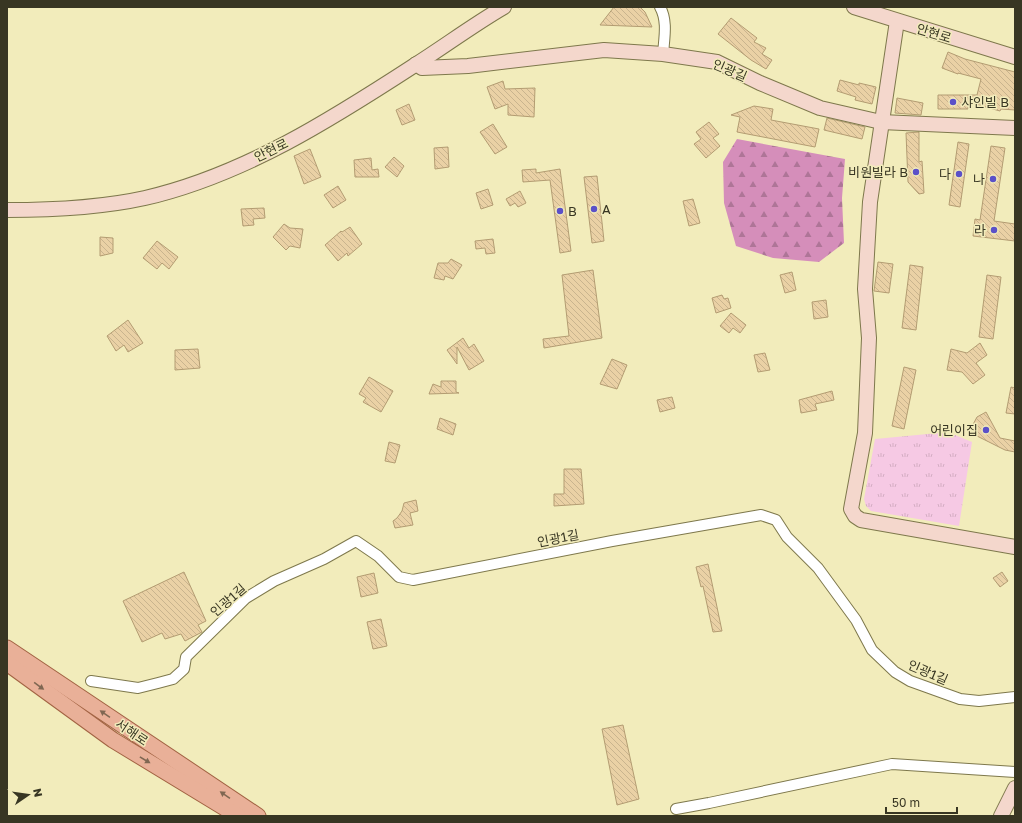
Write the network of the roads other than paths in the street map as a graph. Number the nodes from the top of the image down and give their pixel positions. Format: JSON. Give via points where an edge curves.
{"nodes":[{"id":1,"x":504,"y":7,"type":"edge"},
{"id":2,"x":660,"y":7,"type":"edge"},
{"id":3,"x":854,"y":7,"type":"edge"},
{"id":4,"x":897,"y":21,"type":"junction"},
{"id":5,"x":663,"y":54,"type":"junction"},
{"id":6,"x":1015,"y":57,"type":"edge"},
{"id":7,"x":416,"y":64,"type":"junction"},
{"id":8,"x":881,"y":122,"type":"junction"},
{"id":9,"x":1015,"y":128,"type":"edge"},
{"id":10,"x":7,"y":210,"type":"edge"},
{"id":11,"x":1015,"y":547,"type":"edge"},
{"id":12,"x":7,"y":648,"type":"edge"},
{"id":13,"x":7,"y":663,"type":"edge"},
{"id":14,"x":91,"y":681,"type":"dead end"},
{"id":15,"x":1015,"y":697,"type":"edge"},
{"id":16,"x":1015,"y":772,"type":"edge"},
{"id":17,"x":1015,"y":788,"type":"edge"},
{"id":18,"x":676,"y":809,"type":"dead end"},
{"id":19,"x":238,"y":816,"type":"edge"},
{"id":20,"x":258,"y":816,"type":"edge"},
{"id":21,"x":1001,"y":816,"type":"edge"}],
"edges":[{"from":1,"to":7,"type":"street","name":"안현로"},
{"from":2,"to":5,"type":"street","via":[[665,27]]},
{"from":3,"to":4,"type":"street","name":"안현로"},
{"from":4,"to":6,"type":"street","name":"안현로"},
{"from":4,"to":8,"type":"street"},
{"from":5,"to":7,"type":"street","name":"인광길","via":[[604,50],[468,66],[422,68]]},
{"from":5,"to":8,"type":"street","name":"인광길","via":[[717,62],[820,108]]},
{"from":7,"to":10,"type":"street","name":"안현로","via":[[304,134],[230,170],[145,198],[97,206]]},
{"from":8,"to":9,"type":"street","name":"인광길"},
{"from":8,"to":11,"type":"street","via":[[870,202],[865,289],[869,338],[865,433],[851,509],[861,520]]},
{"from":20,"to":12,"type":"main road","name":"서해로","one_way":true},
{"from":13,"to":19,"type":"main road","name":"서해로","one_way":true,"via":[[113,740]]},
{"from":14,"to":15,"type":"street","name":"인광1길","via":[[138,688],[173,679],[184,669],[186,657],[246,598],[274,581],[324,559],[356,541],[378,556],[399,577],[413,580],[761,515],[776,520],[787,537],[818,568],[856,620],[872,650],[895,672],[910,681],[960,699],[979,701]]},
{"from":16,"to":18,"type":"street","via":[[892,764]]},
{"from":17,"to":21,"type":"street"}]}
